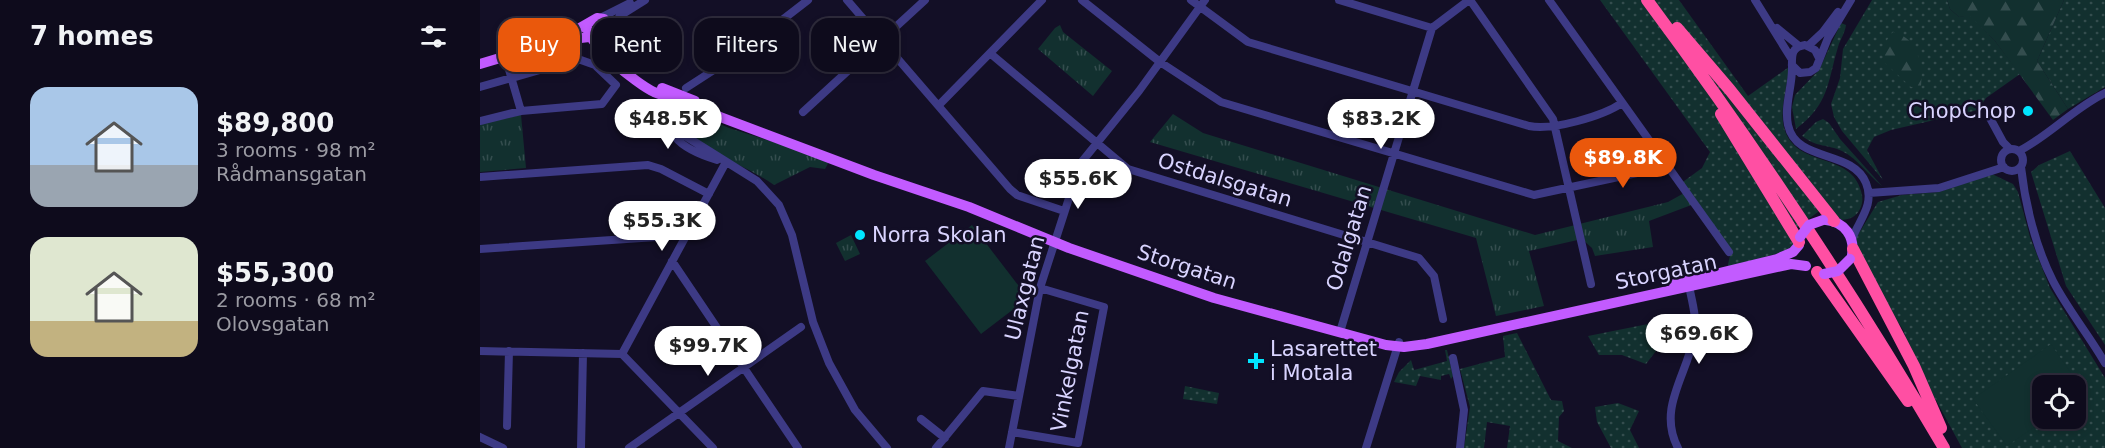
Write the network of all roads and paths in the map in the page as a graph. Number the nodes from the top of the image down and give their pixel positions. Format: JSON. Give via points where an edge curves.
{"nodes":[{"id":1,"x":645,"y":0,"type":"edge"},
{"id":2,"x":808,"y":0,"type":"edge"},
{"id":3,"x":847,"y":0,"type":"edge"},
{"id":4,"x":925,"y":0,"type":"edge"},
{"id":5,"x":1042,"y":0,"type":"edge"},
{"id":6,"x":1082,"y":0,"type":"edge"},
{"id":7,"x":1191,"y":0,"type":"edge"},
{"id":8,"x":1339,"y":0,"type":"edge"},
{"id":9,"x":1469,"y":0,"type":"edge"},
{"id":10,"x":1549,"y":0,"type":"edge"},
{"id":11,"x":1647,"y":0,"type":"edge"},
{"id":12,"x":1656,"y":0,"type":"edge"},
{"id":13,"x":1755,"y":0,"type":"edge"},
{"id":14,"x":1849,"y":0,"type":"edge"},
{"id":15,"x":631,"y":1,"type":"edge"},
{"id":16,"x":1202,"y":3,"type":"edge"},
{"id":17,"x":600,"y":18,"type":"edge"},
{"id":18,"x":619,"y":18,"type":"edge"},
{"id":19,"x":863,"y":18,"type":"edge"},
{"id":20,"x":592,"y":20,"type":"edge"},
{"id":21,"x":1770,"y":22,"type":"junction"},
{"id":22,"x":587,"y":24,"type":"junction"},
{"id":23,"x":899,"y":25,"type":"edge"},
{"id":24,"x":580,"y":28,"type":"edge"},
{"id":25,"x":1432,"y":28,"type":"junction"},
{"id":26,"x":1677,"y":28,"type":"junction"},
{"id":27,"x":591,"y":39,"type":"junction"},
{"id":28,"x":580,"y":40,"type":"edge"},
{"id":29,"x":1804,"y":46,"type":"junction"},
{"id":30,"x":991,"y":54,"type":"junction"},
{"id":31,"x":1819,"y":58,"type":"junction"},
{"id":32,"x":498,"y":59,"type":"edge"},
{"id":33,"x":899,"y":59,"type":"edge"},
{"id":34,"x":1160,"y":62,"type":"junction"},
{"id":35,"x":1792,"y":62,"type":"junction"},
{"id":36,"x":480,"y":64,"type":"edge"},
{"id":37,"x":510,"y":72,"type":"edge"},
{"id":38,"x":633,"y":72,"type":"edge"},
{"id":39,"x":848,"y":72,"type":"edge"},
{"id":40,"x":1701,"y":73,"type":"junction"},
{"id":41,"x":1806,"y":73,"type":"junction"},
{"id":42,"x":511,"y":77,"type":"junction"},
{"id":43,"x":480,"y":87,"type":"edge"},
{"id":44,"x":1412,"y":91,"type":"junction"},
{"id":45,"x":1791,"y":91,"type":"junction"},
{"id":46,"x":2105,"y":93,"type":"edge"},
{"id":47,"x":678,"y":95,"type":"junction"},
{"id":48,"x":1622,"y":102,"type":"junction"},
{"id":49,"x":939,"y":105,"type":"junction"},
{"id":50,"x":521,"y":111,"type":"junction"},
{"id":51,"x":803,"y":112,"type":"dead end"},
{"id":52,"x":1990,"y":118,"type":"dead end"},
{"id":53,"x":480,"y":121,"type":"edge"},
{"id":54,"x":1555,"y":124,"type":"junction"},
{"id":55,"x":2037,"y":141,"type":"junction"},
{"id":56,"x":1096,"y":144,"type":"junction"},
{"id":57,"x":2007,"y":150,"type":"junction"},
{"id":58,"x":1393,"y":153,"type":"junction"},
{"id":59,"x":1663,"y":160,"type":"junction"},
{"id":60,"x":726,"y":162,"type":"junction"},
{"id":61,"x":2015,"y":166,"type":"junction"},
{"id":62,"x":1981,"y":174,"type":"junction"},
{"id":63,"x":480,"y":177,"type":"edge"},
{"id":64,"x":1569,"y":188,"type":"junction"},
{"id":65,"x":1869,"y":193,"type":"junction"},
{"id":66,"x":709,"y":194,"type":"junction"},
{"id":67,"x":1064,"y":211,"type":"junction"},
{"id":68,"x":1861,"y":220,"type":"junction"},
{"id":69,"x":1833,"y":222,"type":"junction"},
{"id":70,"x":686,"y":235,"type":"junction"},
{"id":71,"x":1055,"y":241,"type":"junction"},
{"id":72,"x":1367,"y":241,"type":"junction"},
{"id":73,"x":1799,"y":242,"type":"junction"},
{"id":74,"x":480,"y":249,"type":"edge"},
{"id":75,"x":1852,"y":249,"type":"junction"},
{"id":76,"x":1729,"y":252,"type":"dead end"},
{"id":77,"x":672,"y":261,"type":"junction"},
{"id":78,"x":1816,"y":271,"type":"junction"},
{"id":79,"x":1591,"y":284,"type":"dead end"},
{"id":80,"x":1688,"y":284,"type":"junction"},
{"id":81,"x":1040,"y":288,"type":"junction"},
{"id":82,"x":1443,"y":319,"type":"dead end"},
{"id":83,"x":801,"y":327,"type":"dead end"},
{"id":84,"x":1340,"y":330,"type":"junction"},
{"id":85,"x":1398,"y":344,"type":"junction"},
{"id":86,"x":480,"y":351,"type":"edge"},
{"id":87,"x":509,"y":351,"type":"junction"},
{"id":88,"x":583,"y":352,"type":"junction"},
{"id":89,"x":622,"y":354,"type":"junction"},
{"id":90,"x":1453,"y":358,"type":"dead end"},
{"id":91,"x":2105,"y":363,"type":"edge"},
{"id":92,"x":745,"y":367,"type":"junction"},
{"id":93,"x":1019,"y":396,"type":"junction"},
{"id":94,"x":679,"y":413,"type":"junction"},
{"id":95,"x":921,"y":419,"type":"dead end"},
{"id":96,"x":507,"y":426,"type":"dead end"},
{"id":97,"x":1941,"y":428,"type":"junction"},
{"id":98,"x":1012,"y":432,"type":"junction"},
{"id":99,"x":480,"y":437,"type":"edge"},
{"id":100,"x":945,"y":438,"type":"junction"},
{"id":101,"x":503,"y":448,"type":"edge"},
{"id":102,"x":581,"y":448,"type":"edge"},
{"id":103,"x":629,"y":448,"type":"edge"},
{"id":104,"x":713,"y":448,"type":"edge"},
{"id":105,"x":798,"y":448,"type":"edge"},
{"id":106,"x":886,"y":448,"type":"edge"},
{"id":107,"x":936,"y":448,"type":"edge"},
{"id":108,"x":1010,"y":448,"type":"edge"},
{"id":109,"x":1366,"y":448,"type":"edge"},
{"id":110,"x":1460,"y":448,"type":"edge"},
{"id":111,"x":1678,"y":448,"type":"edge"},
{"id":112,"x":1942,"y":448,"type":"edge"},
{"id":113,"x":1953,"y":448,"type":"edge"}],
"edges":[{"from":1,"to":18,"type":"street"},
{"from":2,"to":47,"type":"street"},
{"from":3,"to":19,"type":"street"},
{"from":4,"to":23,"type":"street"},
{"from":5,"to":30,"type":"street"},
{"from":6,"to":34,"type":"street"},
{"from":7,"to":16,"type":"street"},
{"from":8,"to":25,"type":"street"},
{"from":9,"to":25,"type":"street"},
{"from":9,"to":54,"type":"street"},
{"from":10,"to":48,"type":"street"},
{"from":11,"to":40,"type":"highway"},
{"from":12,"to":26,"type":"highway"},
{"from":13,"to":21,"type":"street"},
{"from":14,"to":29,"type":"street","via":[[1823,32]]},
{"from":14,"to":31,"type":"street"},
{"from":15,"to":17,"type":"street"},
{"from":16,"to":34,"type":"street","name":"Ulaxgatan"},
{"from":16,"to":44,"type":"street","via":[[1248,42]]},
{"from":20,"to":22,"type":"main road"},
{"from":21,"to":29,"type":"street"},
{"from":21,"to":35,"type":"street"},
{"from":22,"to":24,"type":"main road"},
{"from":22,"to":27,"type":"main road"},
{"from":25,"to":44,"type":"street","name":"Odalgatan"},
{"from":26,"to":69,"type":"highway"},
{"from":26,"to":97,"type":"highway","via":[[1869,307]]},
{"from":27,"to":28,"type":"main road"},
{"from":27,"to":47,"type":"main road","name":"Storgatan","via":[[632,80]]},
{"from":29,"to":31,"type":"street","via":[[1815,50]]},
{"from":29,"to":35,"type":"street"},
{"from":30,"to":49,"type":"street"},
{"from":30,"to":56,"type":"street","name":"Ostdalsgatan"},
{"from":31,"to":41,"type":"street","via":[[1816,68]]},
{"from":32,"to":36,"type":"main road"},
{"from":33,"to":49,"type":"street"},
{"from":34,"to":56,"type":"street","name":"Ulaxgatan"},
{"from":34,"to":58,"type":"street","via":[[1221,102]]},
{"from":35,"to":41,"type":"street","via":[[1795,70]]},
{"from":35,"to":45,"type":"street"},
{"from":37,"to":42,"type":"street"},
{"from":38,"to":47,"type":"main road","name":"Storgatan"},
{"from":39,"to":51,"type":"street"},
{"from":40,"to":73,"type":"highway","via":[[1723,117]]},
{"from":40,"to":112,"type":"highway","via":[[1862,310]]},
{"from":41,"to":45,"type":"street"},
{"from":42,"to":43,"type":"street"},
{"from":42,"to":50,"type":"street"},
{"from":42,"to":50,"type":"street","via":[[578,59],[595,65],[616,85],[602,104]]},
{"from":44,"to":54,"type":"street","via":[[1534,127]]},
{"from":44,"to":58,"type":"street","name":"Odalgatan"},
{"from":45,"to":65,"type":"street","via":[[1787,116],[1795,138],[1813,152],[1850,164],[1862,176]]},
{"from":46,"to":55,"type":"street"},
{"from":47,"to":60,"type":"street","via":[[676,119],[682,134]]},
{"from":47,"to":71,"type":"main road","name":"Storgatan","via":[[874,175]]},
{"from":48,"to":54,"type":"street","via":[[1607,112]]},
{"from":48,"to":59,"type":"street"},
{"from":49,"to":67,"type":"street","via":[[1017,195]]},
{"from":50,"to":53,"type":"street"},
{"from":52,"to":57,"type":"street"},
{"from":54,"to":64,"type":"street"},
{"from":55,"to":57,"type":"street"},
{"from":55,"to":61,"type":"street"},
{"from":56,"to":67,"type":"street","name":"Ulaxgatan","via":[[1080,164]]},
{"from":56,"to":72,"type":"street","name":"Ostdalsgatan","via":[[1133,171]]},
{"from":57,"to":61,"type":"street"},
{"from":57,"to":61,"type":"street"},
{"from":57,"to":62,"type":"street"},
{"from":58,"to":64,"type":"street","via":[[1534,195]]},
{"from":58,"to":72,"type":"street","name":"Odalgatan"},
{"from":59,"to":64,"type":"street","via":[[1637,172]]},
{"from":59,"to":76,"type":"street"},
{"from":60,"to":66,"type":"street"},
{"from":60,"to":106,"type":"street","via":[[757,181],[779,205],[792,235],[813,322],[829,363],[855,410]]},
{"from":61,"to":62,"type":"street"},
{"from":61,"to":91,"type":"street","via":[[2054,282]]},
{"from":62,"to":65,"type":"street","via":[[1939,188]]},
{"from":63,"to":66,"type":"street","via":[[648,165]]},
{"from":64,"to":79,"type":"street"},
{"from":65,"to":68,"type":"street"},
{"from":66,"to":70,"type":"street"},
{"from":67,"to":71,"type":"street","name":"Ulaxgatan"},
{"from":68,"to":69,"type":"street"},
{"from":68,"to":75,"type":"street"},
{"from":69,"to":73,"type":"main road","bridge":true,"via":[[1809,225]]},
{"from":69,"to":75,"type":"main road"},
{"from":70,"to":74,"type":"street"},
{"from":70,"to":77,"type":"street"},
{"from":71,"to":81,"type":"street","name":"Ulaxgatan"},
{"from":71,"to":84,"type":"main road","name":"Storgatan","via":[[1214,298]]},
{"from":72,"to":82,"type":"street","name":"Ostdalsgatan","via":[[1413,254],[1426,263],[1434,276]]},
{"from":72,"to":84,"type":"street","name":"Odalgatan"},
{"from":73,"to":78,"type":"main road","via":[[1800,256]]},
{"from":73,"to":80,"type":"main road","name":"Storgatan","via":[[1793,252],[1777,259]]},
{"from":75,"to":78,"type":"main road","bridge":true,"via":[[1838,271]]},
{"from":75,"to":97,"type":"highway","via":[[1918,375]]},
{"from":77,"to":89,"type":"street"},
{"from":77,"to":92,"type":"street"},
{"from":78,"to":80,"type":"main road","name":"Storgatan","via":[[1791,264]]},
{"from":78,"to":112,"type":"highway"},
{"from":80,"to":85,"type":"main road","name":"Storgatan","via":[[1427,344]]},
{"from":80,"to":111,"type":"street","via":[[1695,335],[1670,418]]},
{"from":81,"to":93,"type":"street","name":"Ulaxgatan"},
{"from":81,"to":98,"type":"street","name":"Vinkelgatan","via":[[1104,308],[1078,443]]},
{"from":83,"to":92,"type":"street"},
{"from":84,"to":85,"type":"main road","name":"Storgatan"},
{"from":85,"to":109,"type":"street"},
{"from":86,"to":87,"type":"street"},
{"from":87,"to":88,"type":"street"},
{"from":87,"to":96,"type":"street"},
{"from":88,"to":89,"type":"street"},
{"from":88,"to":102,"type":"street"},
{"from":89,"to":94,"type":"street"},
{"from":90,"to":110,"type":"street","via":[[1464,410]]},
{"from":92,"to":94,"type":"street"},
{"from":92,"to":105,"type":"street"},
{"from":93,"to":98,"type":"street","name":"Ulaxgatan"},
{"from":93,"to":100,"type":"street","via":[[983,391]]},
{"from":94,"to":103,"type":"street"},
{"from":94,"to":104,"type":"street"},
{"from":95,"to":100,"type":"street"},
{"from":97,"to":113,"type":"highway"},
{"from":98,"to":108,"type":"street","name":"Ulaxgatan"},
{"from":99,"to":101,"type":"street"},
{"from":100,"to":107,"type":"street"}]}
